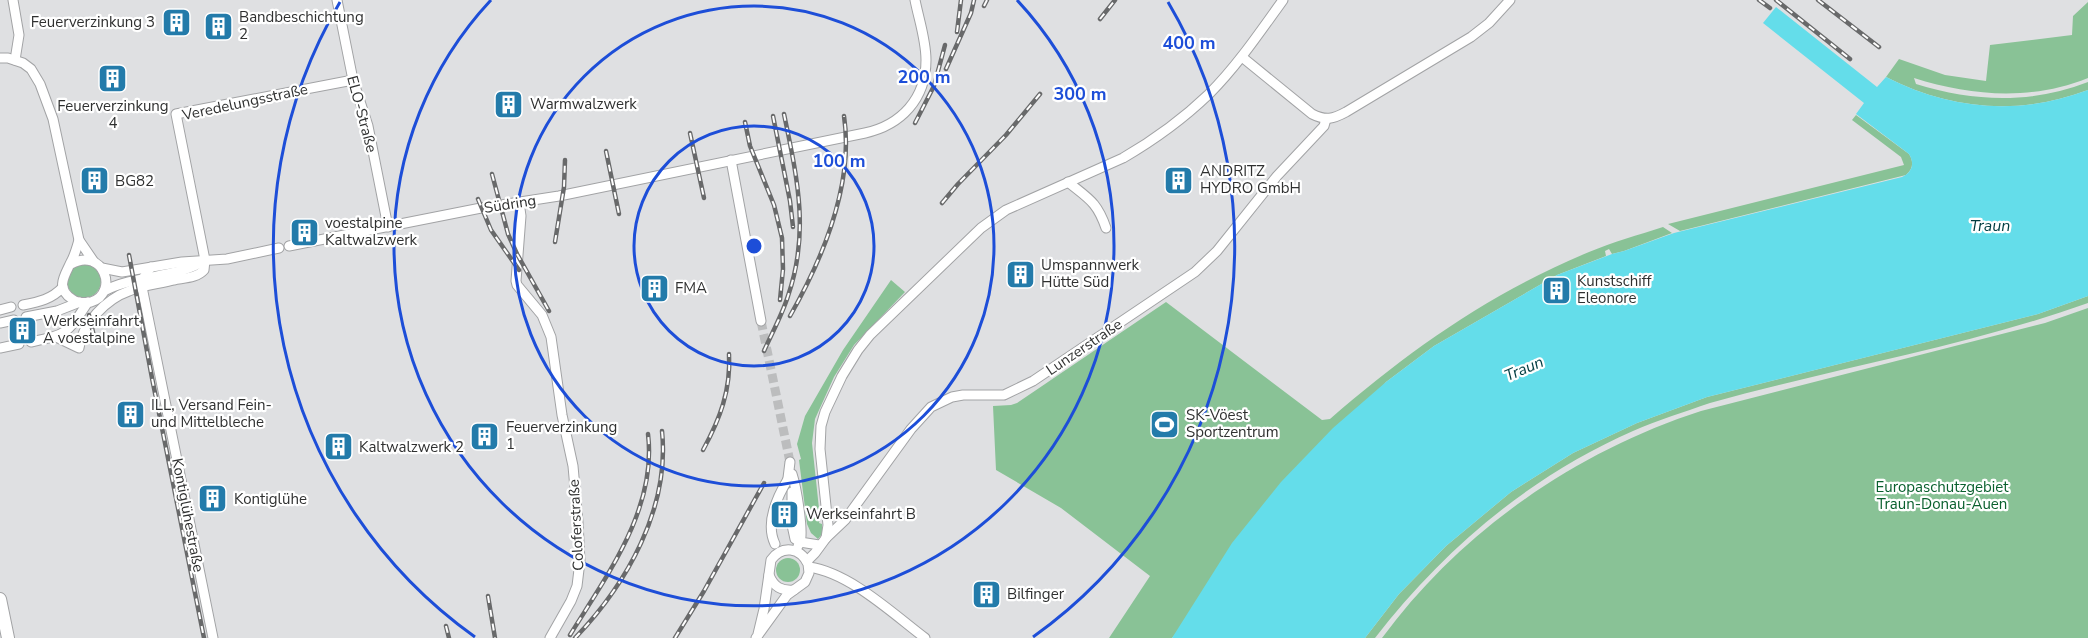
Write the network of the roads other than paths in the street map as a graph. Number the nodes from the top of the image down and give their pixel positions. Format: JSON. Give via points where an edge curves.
{"nodes":[{"id":1,"x":13,"y":0,"type":"edge"},
{"id":2,"x":337,"y":0,"type":"edge"},
{"id":3,"x":915,"y":0,"type":"edge"},
{"id":4,"x":1283,"y":0,"type":"edge"},
{"id":5,"x":1510,"y":0,"type":"edge"},
{"id":6,"x":1242,"y":57,"type":"junction"},
{"id":7,"x":0,"y":58,"type":"edge"},
{"id":8,"x":15,"y":60,"type":"junction"},
{"id":9,"x":352,"y":80,"type":"junction"},
{"id":10,"x":1326,"y":119,"type":"junction"},
{"id":11,"x":731,"y":160,"type":"junction"},
{"id":12,"x":1068,"y":182,"type":"junction"},
{"id":13,"x":519,"y":202,"type":"junction"},
{"id":14,"x":388,"y":227,"type":"junction"},
{"id":15,"x":1106,"y":228,"type":"dead end"},
{"id":16,"x":79,"y":240,"type":"junction"},
{"id":17,"x":205,"y":260,"type":"junction"},
{"id":18,"x":71,"y":264,"type":"junction"},
{"id":19,"x":98,"y":265,"type":"junction"},
{"id":20,"x":151,"y":267,"type":"junction"},
{"id":21,"x":143,"y":282,"type":"junction"},
{"id":22,"x":63,"y":287,"type":"junction"},
{"id":23,"x":104,"y":291,"type":"junction"},
{"id":24,"x":87,"y":302,"type":"junction"},
{"id":25,"x":23,"y":305,"type":"dead end"},
{"id":26,"x":11,"y":307,"type":"dead end"},
{"id":27,"x":101,"y":309,"type":"junction"},
{"id":28,"x":0,"y":310,"type":"edge"},
{"id":29,"x":26,"y":318,"type":"dead end"},
{"id":30,"x":14,"y":320,"type":"dead end"},
{"id":31,"x":761,"y":321,"type":"tunnel mouth"},
{"id":32,"x":0,"y":323,"type":"edge"},
{"id":33,"x":73,"y":325,"type":"junction"},
{"id":34,"x":84,"y":332,"type":"junction"},
{"id":35,"x":56,"y":337,"type":"junction"},
{"id":36,"x":31,"y":342,"type":"dead end"},
{"id":37,"x":19,"y":344,"type":"dead end"},
{"id":38,"x":0,"y":348,"type":"edge"},
{"id":39,"x":790,"y":476,"type":"junction"},
{"id":40,"x":775,"y":544,"type":"junction"},
{"id":41,"x":820,"y":546,"type":"junction"},
{"id":42,"x":774,"y":556,"type":"junction"},
{"id":43,"x":805,"y":557,"type":"junction"},
{"id":44,"x":835,"y":574,"type":"junction"},
{"id":45,"x":769,"y":575,"type":"junction"},
{"id":46,"x":808,"y":579,"type":"junction"},
{"id":47,"x":794,"y":590,"type":"junction"},
{"id":48,"x":0,"y":599,"type":"edge"},
{"id":49,"x":757,"y":636,"type":"edge"},
{"id":50,"x":8,"y":638,"type":"edge"},
{"id":51,"x":213,"y":638,"type":"edge"},
{"id":52,"x":550,"y":638,"type":"edge"},
{"id":53,"x":926,"y":638,"type":"edge"}],
"edges":[{"from":1,"to":8,"type":"street","via":[[19,35]]},
{"from":2,"to":9,"type":"street","name":"ELO-Straße"},
{"from":3,"to":11,"type":"street","name":"Südring","via":[[925,47],[924,75],[912,103],[900,118],[871,132]]},
{"from":4,"to":6,"type":"street"},
{"from":5,"to":10,"type":"street","name":"Lunzerstraße","via":[[1471,37],[1346,112]]},
{"from":6,"to":10,"type":"street","via":[[1312,114]]},
{"from":6,"to":12,"type":"street","via":[[1210,93],[1166,130],[1123,158]]},
{"from":7,"to":8,"type":"street"},
{"from":8,"to":16,"type":"street","via":[[31,69],[47,100]]},
{"from":9,"to":14,"type":"street","name":"ELO-Straße","via":[[368,126]]},
{"from":9,"to":17,"type":"street","name":"Veredelungsstraße","via":[[176,114]]},
{"from":10,"to":41,"type":"street","name":"Lunzerstraße","via":[[1204,265],[1015,391],[952,398],[931,407],[845,520]]},
{"from":11,"to":13,"type":"street","name":"Südring"},
{"from":11,"to":31,"type":"street"},
{"from":12,"to":15,"type":"street","via":[[1100,210]]},
{"from":12,"to":41,"type":"street","via":[[1006,210],[981,228],[858,350],[832,396],[821,426],[828,525]]},
{"from":13,"to":14,"type":"street","name":"Südring"},
{"from":13,"to":52,"type":"street","name":"Coloferstraße","via":[[516,281],[542,315],[551,337],[573,466],[578,522],[580,561],[576,586]]},
{"from":14,"to":17,"type":"street","name":"Südring"},
{"from":16,"to":18,"type":"street"},
{"from":16,"to":19,"type":"street"},
{"from":17,"to":20,"type":"street","name":"Südring"},
{"from":17,"to":21,"type":"street","via":[[201,274]]},
{"from":18,"to":19,"type":"street","via":[[82,260]]},
{"from":18,"to":22,"type":"street","via":[[63,275]]},
{"from":19,"to":20,"type":"street","name":"Südring","via":[[122,272]]},
{"from":19,"to":23,"type":"street","via":[[106,278]]},
{"from":20,"to":21,"type":"street"},
{"from":21,"to":23,"type":"street","via":[[116,285]]},
{"from":21,"to":27,"type":"street"},
{"from":21,"to":51,"type":"street","name":"Kontiglühestraße"},
{"from":22,"to":24,"type":"street","via":[[72,299]]},
{"from":22,"to":25,"type":"street","via":[[48,299]]},
{"from":23,"to":24,"type":"street"},
{"from":24,"to":27,"type":"street"},
{"from":24,"to":29,"type":"street"},
{"from":24,"to":33,"type":"street"},
{"from":26,"to":28,"type":"street"},
{"from":27,"to":34,"type":"street"},
{"from":30,"to":32,"type":"street"},
{"from":33,"to":34,"type":"street"},
{"from":33,"to":35,"type":"street"},
{"from":34,"to":35,"type":"street","via":[[79,348]]},
{"from":35,"to":36,"type":"street"},
{"from":37,"to":38,"type":"street"},
{"from":39,"to":40,"type":"street"},
{"from":39,"to":40,"type":"street","via":[[775,506],[771,534]]},
{"from":39,"to":43,"type":"street","via":[[797,489]]},
{"from":39,"to":43,"type":"street","via":[[795,539]]},
{"from":40,"to":42,"type":"street"},
{"from":41,"to":43,"type":"street","name":"Lunzerstraße"},
{"from":41,"to":43,"type":"street","via":[[814,562]]},
{"from":42,"to":43,"type":"street","name":"Lunzerstraße","via":[[782,551]]},
{"from":42,"to":45,"type":"street"},
{"from":43,"to":44,"type":"street"},
{"from":43,"to":46,"type":"street"},
{"from":44,"to":46,"type":"street"},
{"from":44,"to":53,"type":"street"},
{"from":45,"to":47,"type":"street","via":[[781,589]]},
{"from":45,"to":49,"type":"street"},
{"from":46,"to":47,"type":"street"},
{"from":47,"to":49,"type":"street"},
{"from":48,"to":50,"type":"street"}]}
